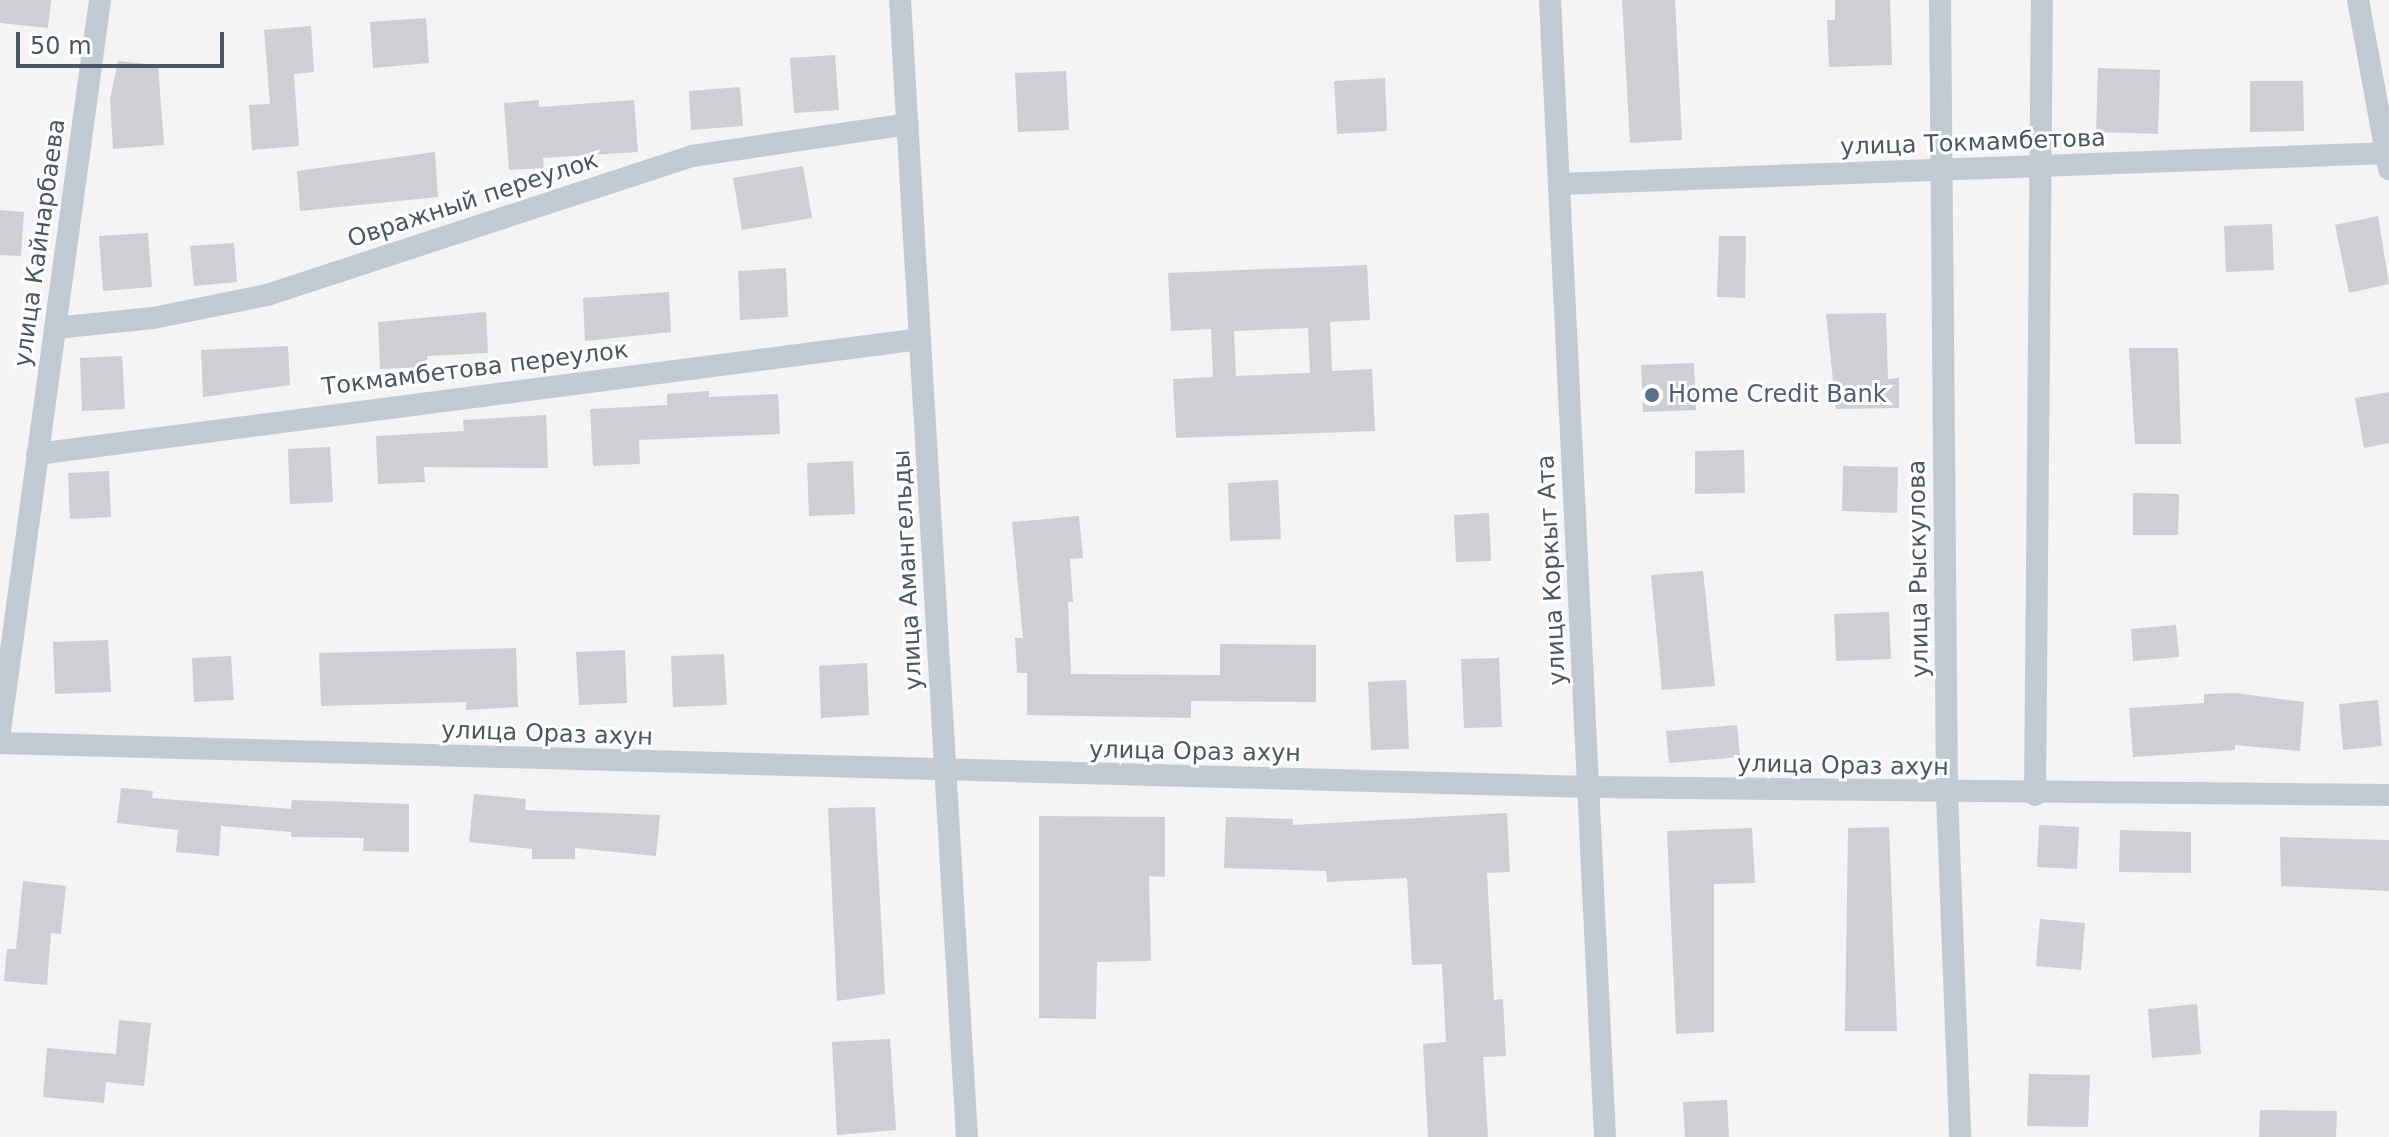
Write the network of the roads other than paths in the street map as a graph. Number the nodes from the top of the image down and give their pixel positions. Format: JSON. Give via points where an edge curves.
{"nodes":[{"id":1,"x":100,"y":0,"type":"edge"},
{"id":2,"x":900,"y":0,"type":"edge"},
{"id":3,"x":1550,"y":0,"type":"edge"},
{"id":4,"x":1940,"y":0,"type":"edge"},
{"id":5,"x":2042,"y":0,"type":"edge"},
{"id":6,"x":2358,"y":0,"type":"edge"},
{"id":7,"x":908,"y":124,"type":"junction"},
{"id":8,"x":2388,"y":159,"type":"edge"},
{"id":9,"x":2042,"y":166,"type":"junction"},
{"id":10,"x":1941,"y":170,"type":"junction"},
{"id":11,"x":1559,"y":184,"type":"junction"},
{"id":12,"x":55,"y":328,"type":"junction"},
{"id":13,"x":920,"y":339,"type":"junction"},
{"id":14,"x":37,"y":454,"type":"junction"},
{"id":15,"x":0,"y":731,"type":"edge"},
{"id":16,"x":0,"y":743,"type":"edge"},
{"id":17,"x":946,"y":772,"type":"junction"},
{"id":18,"x":1588,"y":787,"type":"junction"},
{"id":19,"x":1947,"y":794,"type":"junction"},
{"id":20,"x":2035,"y":795,"type":"junction"},
{"id":21,"x":2389,"y":795,"type":"edge"},
{"id":22,"x":967,"y":1137,"type":"edge"},
{"id":23,"x":1605,"y":1137,"type":"edge"},
{"id":24,"x":1960,"y":1137,"type":"edge"}],
"edges":[{"from":1,"to":12,"type":"street","name":"улица Кайнарбаева"},
{"from":2,"to":7,"type":"street","name":"улица Амангельды"},
{"from":3,"to":11,"type":"street","name":"улица Коркыт Ата"},
{"from":4,"to":10,"type":"street","name":"улица Рыскулова"},
{"from":5,"to":9,"type":"street"},
{"from":6,"to":8,"type":"street"},
{"from":7,"to":12,"type":"street","name":"Овражный переулок","via":[[692,156],[267,295],[153,318]]},
{"from":7,"to":13,"type":"street","name":"улица Амангельды"},
{"from":8,"to":9,"type":"street","name":"улица Токмамбетова"},
{"from":9,"to":10,"type":"street","name":"улица Токмамбетова"},
{"from":9,"to":20,"type":"street"},
{"from":10,"to":11,"type":"street","name":"улица Токмамбетова"},
{"from":10,"to":19,"type":"street","name":"улица Рыскулова"},
{"from":11,"to":18,"type":"street","name":"улица Коркыт Ата"},
{"from":12,"to":14,"type":"street","name":"улица Кайнарбаева"},
{"from":13,"to":14,"type":"street","name":"Токмамбетова переулок"},
{"from":13,"to":17,"type":"street","name":"улица Амангельды"},
{"from":14,"to":15,"type":"street","name":"улица Кайнарбаева"},
{"from":16,"to":17,"type":"street","name":"улица Ораз ахун"},
{"from":17,"to":18,"type":"street","name":"улица Ораз ахун"},
{"from":17,"to":22,"type":"street","name":"улица Амангельды"},
{"from":18,"to":19,"type":"street","name":"улица Ораз ахун"},
{"from":18,"to":23,"type":"street","name":"улица Коркыт Ата"},
{"from":19,"to":20,"type":"street","name":"улица Ораз ахун"},
{"from":19,"to":24,"type":"street","name":"улица Рыскулова"},
{"from":20,"to":21,"type":"street","name":"улица Ораз ахун"}]}
